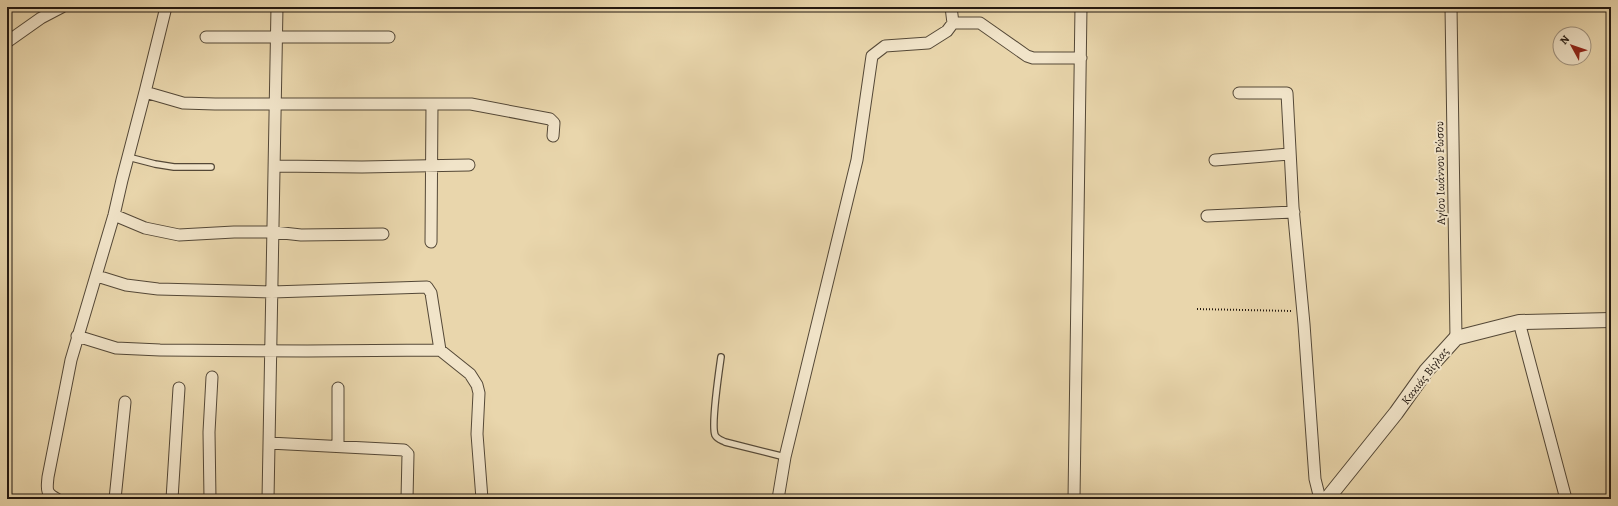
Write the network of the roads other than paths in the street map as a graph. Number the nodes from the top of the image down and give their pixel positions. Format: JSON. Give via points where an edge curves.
{"nodes":[{"id":1,"x":62,"y":7,"type":"edge"},
{"id":2,"x":166,"y":7,"type":"edge"},
{"id":3,"x":277,"y":7,"type":"edge"},
{"id":4,"x":951,"y":7,"type":"edge"},
{"id":5,"x":1081,"y":7,"type":"edge"},
{"id":6,"x":1451,"y":7,"type":"edge"},
{"id":7,"x":953,"y":23,"type":"junction"},
{"id":8,"x":276,"y":37,"type":"junction"},
{"id":9,"x":390,"y":37,"type":"dead end"},
{"id":10,"x":206,"y":38,"type":"dead end"},
{"id":11,"x":7,"y":42,"type":"edge"},
{"id":12,"x":1081,"y":58,"type":"junction"},
{"id":13,"x":145,"y":92,"type":"junction"},
{"id":14,"x":1239,"y":93,"type":"dead end"},
{"id":15,"x":276,"y":104,"type":"junction"},
{"id":16,"x":432,"y":104,"type":"junction"},
{"id":17,"x":553,"y":136,"type":"dead end"},
{"id":18,"x":1290,"y":154,"type":"junction"},
{"id":19,"x":128,"y":157,"type":"junction"},
{"id":20,"x":1215,"y":160,"type":"dead end"},
{"id":21,"x":469,"y":165,"type":"dead end"},
{"id":22,"x":275,"y":166,"type":"junction"},
{"id":23,"x":432,"y":166,"type":"junction"},
{"id":24,"x":211,"y":167,"type":"dead end"},
{"id":25,"x":1294,"y":212,"type":"junction"},
{"id":26,"x":114,"y":215,"type":"junction"},
{"id":27,"x":1207,"y":216,"type":"dead end"},
{"id":28,"x":274,"y":232,"type":"junction"},
{"id":29,"x":383,"y":234,"type":"dead end"},
{"id":30,"x":430,"y":242,"type":"dead end"},
{"id":31,"x":97,"y":276,"type":"junction"},
{"id":32,"x":272,"y":292,"type":"junction"},
{"id":33,"x":1611,"y":320,"type":"edge"},
{"id":34,"x":1519,"y":322,"type":"junction"},
{"id":35,"x":77,"y":336,"type":"junction"},
{"id":36,"x":1456,"y":338,"type":"junction"},
{"id":37,"x":271,"y":350,"type":"junction"},
{"id":38,"x":440,"y":350,"type":"junction"},
{"id":39,"x":720,"y":357,"type":"dead end"},
{"id":40,"x":212,"y":377,"type":"dead end"},
{"id":41,"x":179,"y":388,"type":"dead end"},
{"id":42,"x":338,"y":388,"type":"dead end"},
{"id":43,"x":125,"y":402,"type":"dead end"},
{"id":44,"x":269,"y":443,"type":"junction"},
{"id":45,"x":338,"y":446,"type":"junction"},
{"id":46,"x":785,"y":457,"type":"junction"},
{"id":47,"x":57,"y":499,"type":"edge"},
{"id":48,"x":115,"y":499,"type":"edge"},
{"id":49,"x":172,"y":499,"type":"edge"},
{"id":50,"x":210,"y":499,"type":"edge"},
{"id":51,"x":268,"y":499,"type":"edge"},
{"id":52,"x":407,"y":499,"type":"edge"},
{"id":53,"x":482,"y":499,"type":"edge"},
{"id":54,"x":778,"y":499,"type":"edge"},
{"id":55,"x":1074,"y":499,"type":"edge"},
{"id":56,"x":1320,"y":499,"type":"edge"},
{"id":57,"x":1327,"y":499,"type":"edge"},
{"id":58,"x":1566,"y":499,"type":"edge"}],
"edges":[{"from":1,"to":11,"type":"street"},
{"from":2,"to":13,"type":"street"},
{"from":3,"to":8,"type":"street"},
{"from":4,"to":7,"type":"street"},
{"from":5,"to":12,"type":"street"},
{"from":6,"to":36,"type":"street","name":"Αγίου Ιωάννου Ρώσου"},
{"from":7,"to":12,"type":"street","via":[[980,23],[1033,58]]},
{"from":7,"to":46,"type":"street","via":[[947,32],[928,43],[885,46],[872,56],[856,160]]},
{"from":8,"to":9,"type":"street"},
{"from":8,"to":10,"type":"street"},
{"from":8,"to":15,"type":"street"},
{"from":12,"to":55,"type":"street"},
{"from":13,"to":15,"type":"street","via":[[183,103]]},
{"from":13,"to":19,"type":"street"},
{"from":14,"to":18,"type":"street","via":[[1286,93]]},
{"from":15,"to":16,"type":"street"},
{"from":15,"to":22,"type":"street"},
{"from":16,"to":17,"type":"street","via":[[470,104],[550,119],[554,123]]},
{"from":16,"to":23,"type":"street"},
{"from":18,"to":20,"type":"street"},
{"from":18,"to":25,"type":"street"},
{"from":19,"to":24,"type":"lane","via":[[174,167]]},
{"from":19,"to":26,"type":"street"},
{"from":21,"to":23,"type":"street"},
{"from":22,"to":23,"type":"street"},
{"from":22,"to":28,"type":"street"},
{"from":23,"to":30,"type":"street"},
{"from":25,"to":27,"type":"street"},
{"from":25,"to":56,"type":"street","via":[[1315,479]]},
{"from":26,"to":28,"type":"street","via":[[145,228],[179,235]]},
{"from":26,"to":31,"type":"street"},
{"from":28,"to":29,"type":"street","via":[[301,235]]},
{"from":28,"to":32,"type":"street"},
{"from":31,"to":32,"type":"street","via":[[126,285],[158,289]]},
{"from":31,"to":35,"type":"street"},
{"from":32,"to":37,"type":"street"},
{"from":32,"to":38,"type":"street","via":[[427,287],[431,293]]},
{"from":33,"to":34,"type":"street","name":"Κακιάς Βίγλας"},
{"from":34,"to":36,"type":"street","name":"Κακιάς Βίγλας"},
{"from":34,"to":58,"type":"street"},
{"from":35,"to":37,"type":"street","via":[[116,348]]},
{"from":35,"to":47,"type":"street","via":[[48,477],[47,490],[50,496]]},
{"from":36,"to":57,"type":"street","name":"Κακιάς Βίγλας","via":[[1426,371]]},
{"from":37,"to":38,"type":"street"},
{"from":37,"to":44,"type":"street"},
{"from":38,"to":53,"type":"street","via":[[470,374],[477,385],[477,434]]},
{"from":39,"to":46,"type":"lane","via":[[715,434],[719,440],[725,442]]},
{"from":40,"to":50,"type":"street","via":[[209,432]]},
{"from":41,"to":49,"type":"street"},
{"from":42,"to":45,"type":"street"},
{"from":43,"to":48,"type":"street"},
{"from":44,"to":45,"type":"street"},
{"from":44,"to":51,"type":"street"},
{"from":45,"to":52,"type":"street","via":[[404,450],[408,454]]},
{"from":46,"to":54,"type":"street"}]}
